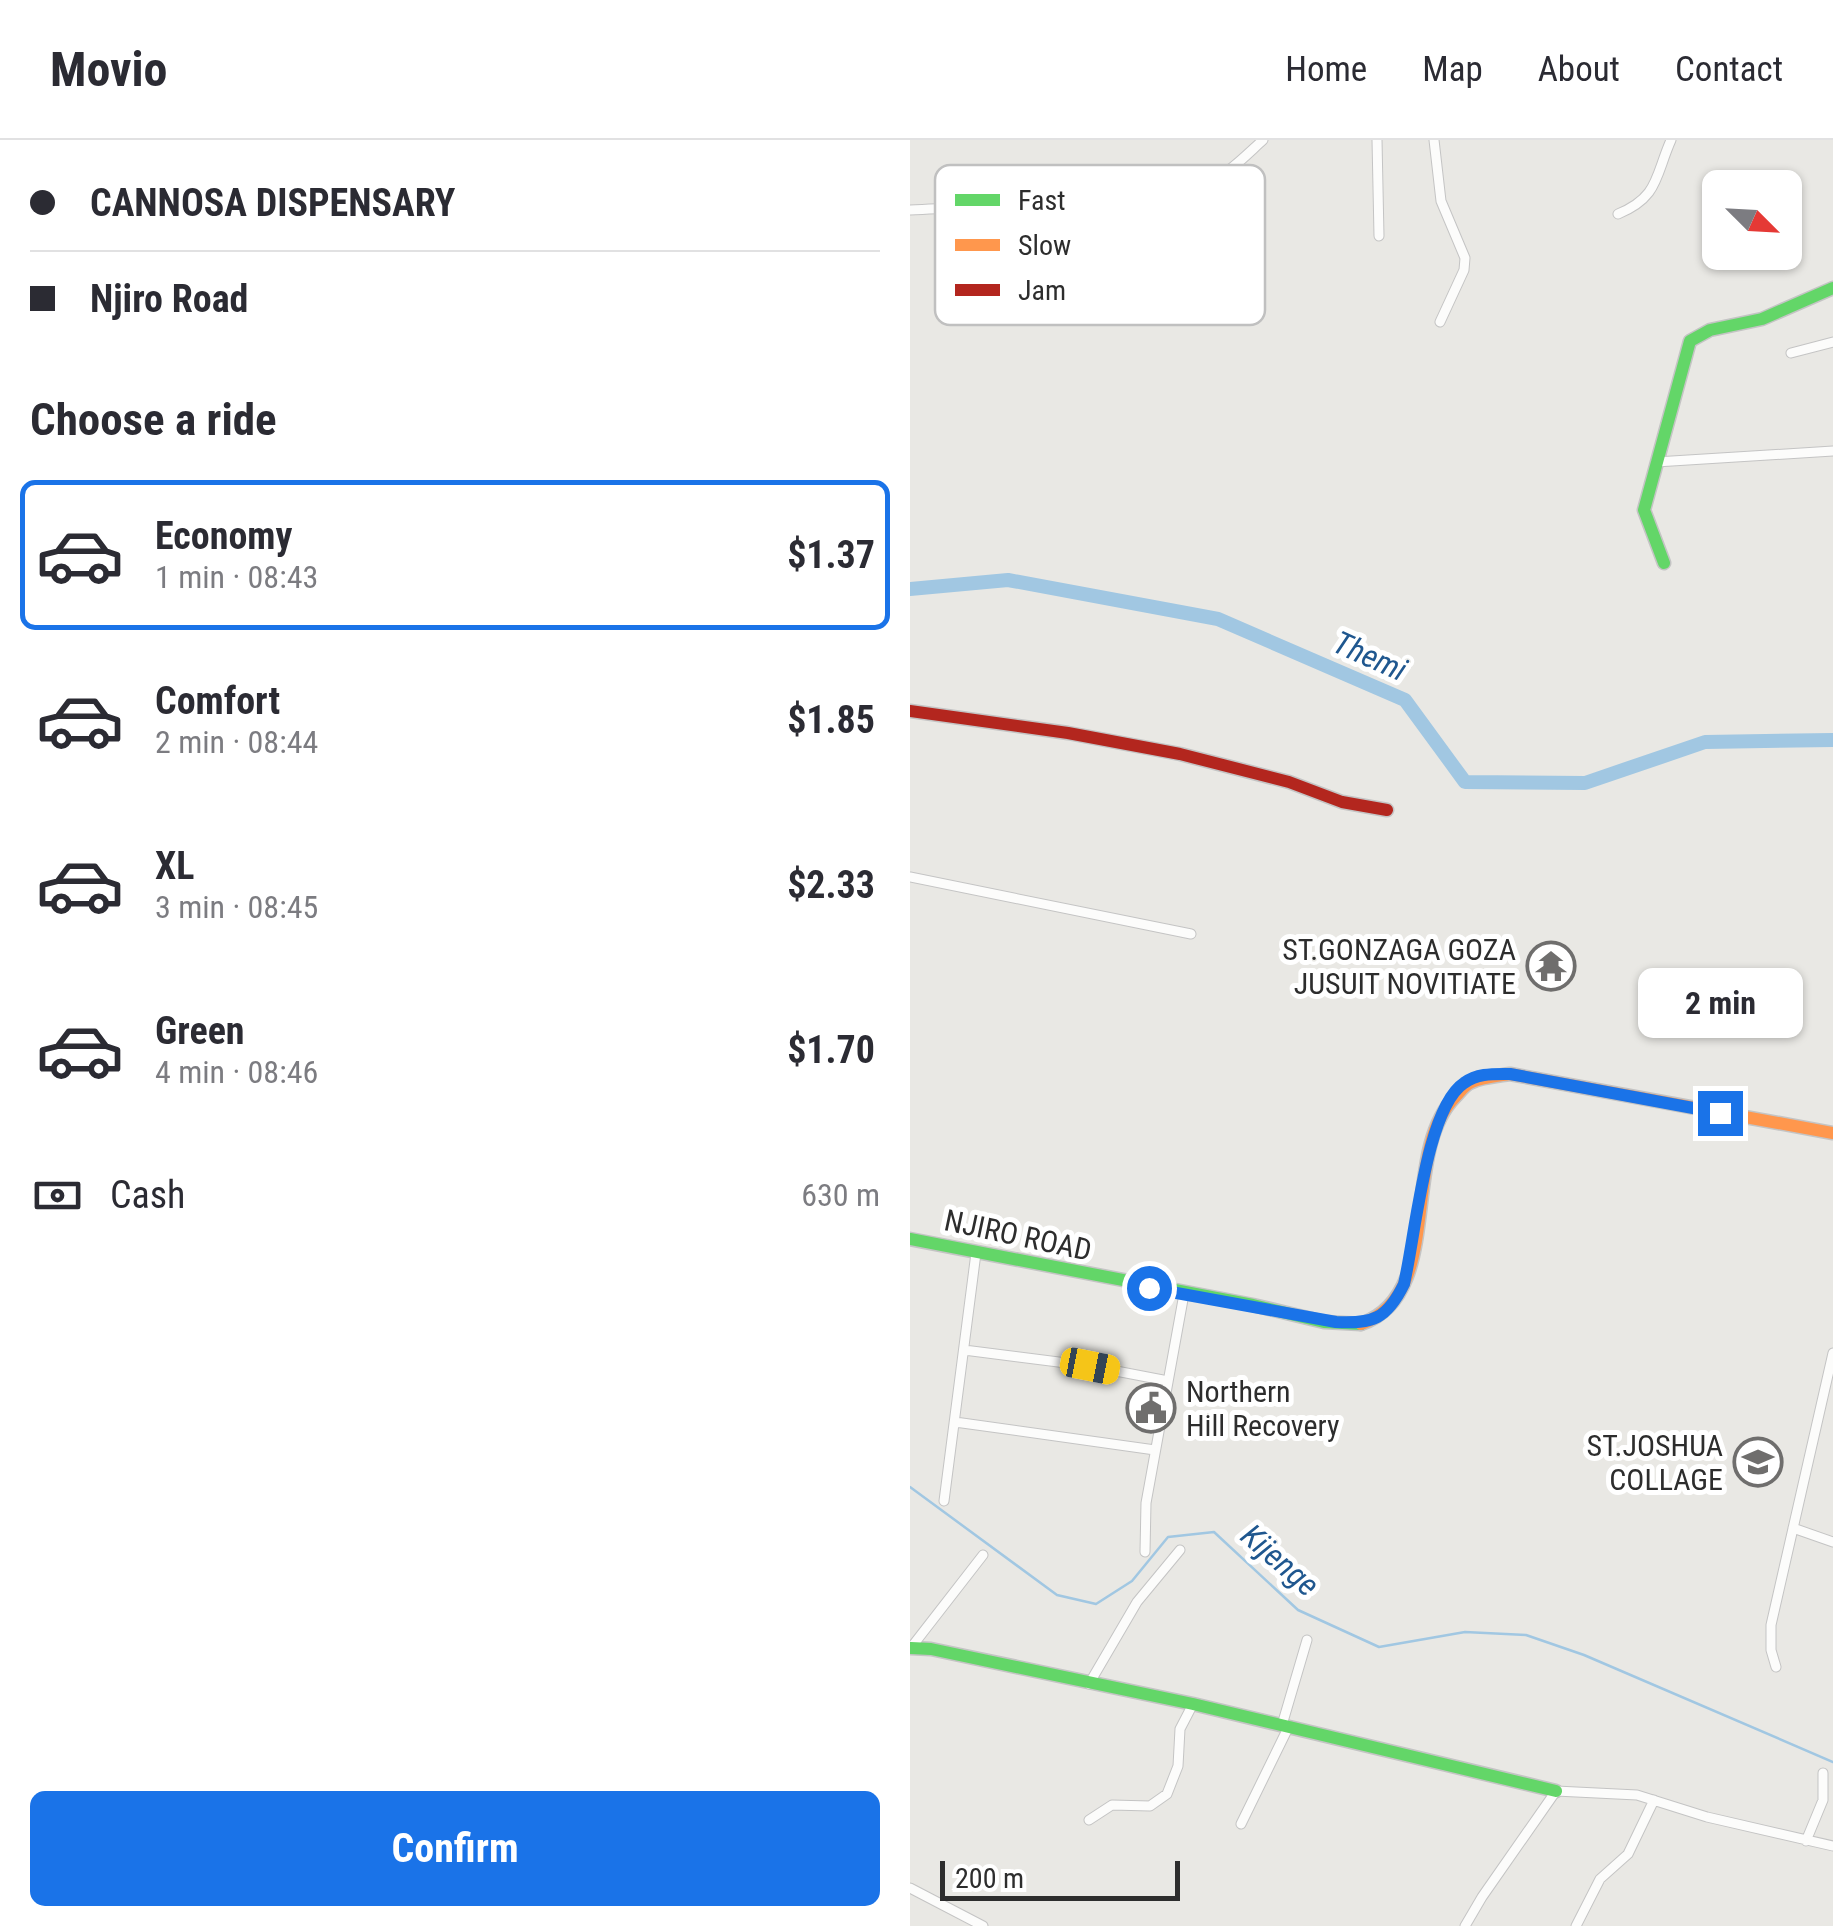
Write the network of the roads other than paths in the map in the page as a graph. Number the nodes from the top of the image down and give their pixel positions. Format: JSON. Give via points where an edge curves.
{"nodes":[{"id":1,"x":1376,"y":140,"type":"edge"},
{"id":2,"x":1434,"y":140,"type":"edge"},
{"id":3,"x":1671,"y":140,"type":"edge"},
{"id":4,"x":1261,"y":141,"type":"edge"},
{"id":5,"x":1233,"y":165,"type":"edge"},
{"id":6,"x":935,"y":209,"type":"edge"},
{"id":7,"x":910,"y":210,"type":"edge"},
{"id":8,"x":1618,"y":214,"type":"dead end"},
{"id":9,"x":1379,"y":236,"type":"dead end"},
{"id":10,"x":1833,"y":288,"type":"edge"},
{"id":11,"x":1440,"y":322,"type":"dead end"},
{"id":12,"x":1833,"y":342,"type":"edge"},
{"id":13,"x":1792,"y":354,"type":"dead end"},
{"id":14,"x":1833,"y":451,"type":"edge"},
{"id":15,"x":1656,"y":462,"type":"junction"},
{"id":16,"x":1664,"y":562,"type":"dead end"},
{"id":17,"x":910,"y":710,"type":"edge"},
{"id":18,"x":1387,"y":810,"type":"dead end"},
{"id":19,"x":910,"y":877,"type":"edge"},
{"id":20,"x":1191,"y":934,"type":"dead end"},
{"id":21,"x":1833,"y":1133,"type":"edge"},
{"id":22,"x":910,"y":1238,"type":"edge"},
{"id":23,"x":976,"y":1254,"type":"junction"},
{"id":24,"x":1184,"y":1294,"type":"junction"},
{"id":25,"x":964,"y":1350,"type":"junction"},
{"id":26,"x":1833,"y":1353,"type":"edge"},
{"id":27,"x":1168,"y":1381,"type":"junction"},
{"id":28,"x":1829,"y":1396,"type":"edge"},
{"id":29,"x":955,"y":1422,"type":"junction"},
{"id":30,"x":1155,"y":1450,"type":"junction"},
{"id":31,"x":944,"y":1501,"type":"dead end"},
{"id":32,"x":1792,"y":1528,"type":"junction"},
{"id":33,"x":1833,"y":1542,"type":"edge"},
{"id":34,"x":1180,"y":1550,"type":"dead end"},
{"id":35,"x":1145,"y":1552,"type":"dead end"},
{"id":36,"x":983,"y":1554,"type":"dead end"},
{"id":37,"x":1306,"y":1640,"type":"dead end"},
{"id":38,"x":911,"y":1649,"type":"edge"},
{"id":39,"x":1776,"y":1667,"type":"dead end"},
{"id":40,"x":1089,"y":1684,"type":"junction"},
{"id":41,"x":1193,"y":1704,"type":"junction"},
{"id":42,"x":1285,"y":1725,"type":"junction"},
{"id":43,"x":1823,"y":1773,"type":"dead end"},
{"id":44,"x":1556,"y":1791,"type":"junction"},
{"id":45,"x":1654,"y":1800,"type":"junction"},
{"id":46,"x":1089,"y":1820,"type":"dead end"},
{"id":47,"x":1241,"y":1824,"type":"dead end"},
{"id":48,"x":1806,"y":1841,"type":"junction"},
{"id":49,"x":1833,"y":1846,"type":"edge"},
{"id":50,"x":910,"y":1888,"type":"edge"},
{"id":51,"x":977,"y":1925,"type":"edge"},
{"id":52,"x":1468,"y":1925,"type":"edge"},
{"id":53,"x":1576,"y":1926,"type":"edge"}],
"edges":[{"from":1,"to":9,"type":"street"},
{"from":2,"to":11,"type":"street","via":[[1441,201],[1465,258]]},
{"from":3,"to":8,"type":"street","via":[[1651,194]]},
{"from":4,"to":5,"type":"street"},
{"from":6,"to":7,"type":"street"},
{"from":10,"to":15,"type":"street","via":[[1751,323],[1695,336]]},
{"from":12,"to":13,"type":"street"},
{"from":14,"to":15,"type":"street"},
{"from":15,"to":16,"type":"street","via":[[1644,510]]},
{"from":17,"to":18,"type":"street","via":[[1180,754]]},
{"from":19,"to":20,"type":"street"},
{"from":21,"to":24,"type":"street","name":"NJIRO ROAD","via":[[1510,1074],[1480,1075],[1462,1084],[1438,1118],[1404,1284],[1378,1318],[1336,1322]]},
{"from":22,"to":23,"type":"street","name":"NJIRO ROAD"},
{"from":23,"to":24,"type":"street","name":"NJIRO ROAD"},
{"from":23,"to":25,"type":"street"},
{"from":24,"to":27,"type":"street"},
{"from":25,"to":27,"type":"street"},
{"from":25,"to":29,"type":"street"},
{"from":26,"to":28,"type":"street"},
{"from":27,"to":30,"type":"street"},
{"from":28,"to":32,"type":"street"},
{"from":29,"to":30,"type":"street"},
{"from":29,"to":31,"type":"street"},
{"from":30,"to":35,"type":"street"},
{"from":32,"to":33,"type":"street"},
{"from":32,"to":39,"type":"street","via":[[1772,1625]]},
{"from":34,"to":40,"type":"street","via":[[1137,1602]]},
{"from":36,"to":38,"type":"street"},
{"from":37,"to":42,"type":"street"},
{"from":38,"to":40,"type":"street"},
{"from":40,"to":41,"type":"street"},
{"from":41,"to":42,"type":"street"},
{"from":41,"to":46,"type":"street","via":[[1180,1729],[1178,1766],[1167,1794],[1150,1806],[1112,1805]]},
{"from":42,"to":44,"type":"street"},
{"from":42,"to":47,"type":"street"},
{"from":43,"to":48,"type":"street","via":[[1823,1800]]},
{"from":44,"to":45,"type":"street"},
{"from":44,"to":52,"type":"street"},
{"from":45,"to":48,"type":"street"},
{"from":45,"to":53,"type":"street","via":[[1628,1854],[1600,1879]]},
{"from":48,"to":49,"type":"street"},
{"from":50,"to":51,"type":"street"}]}
